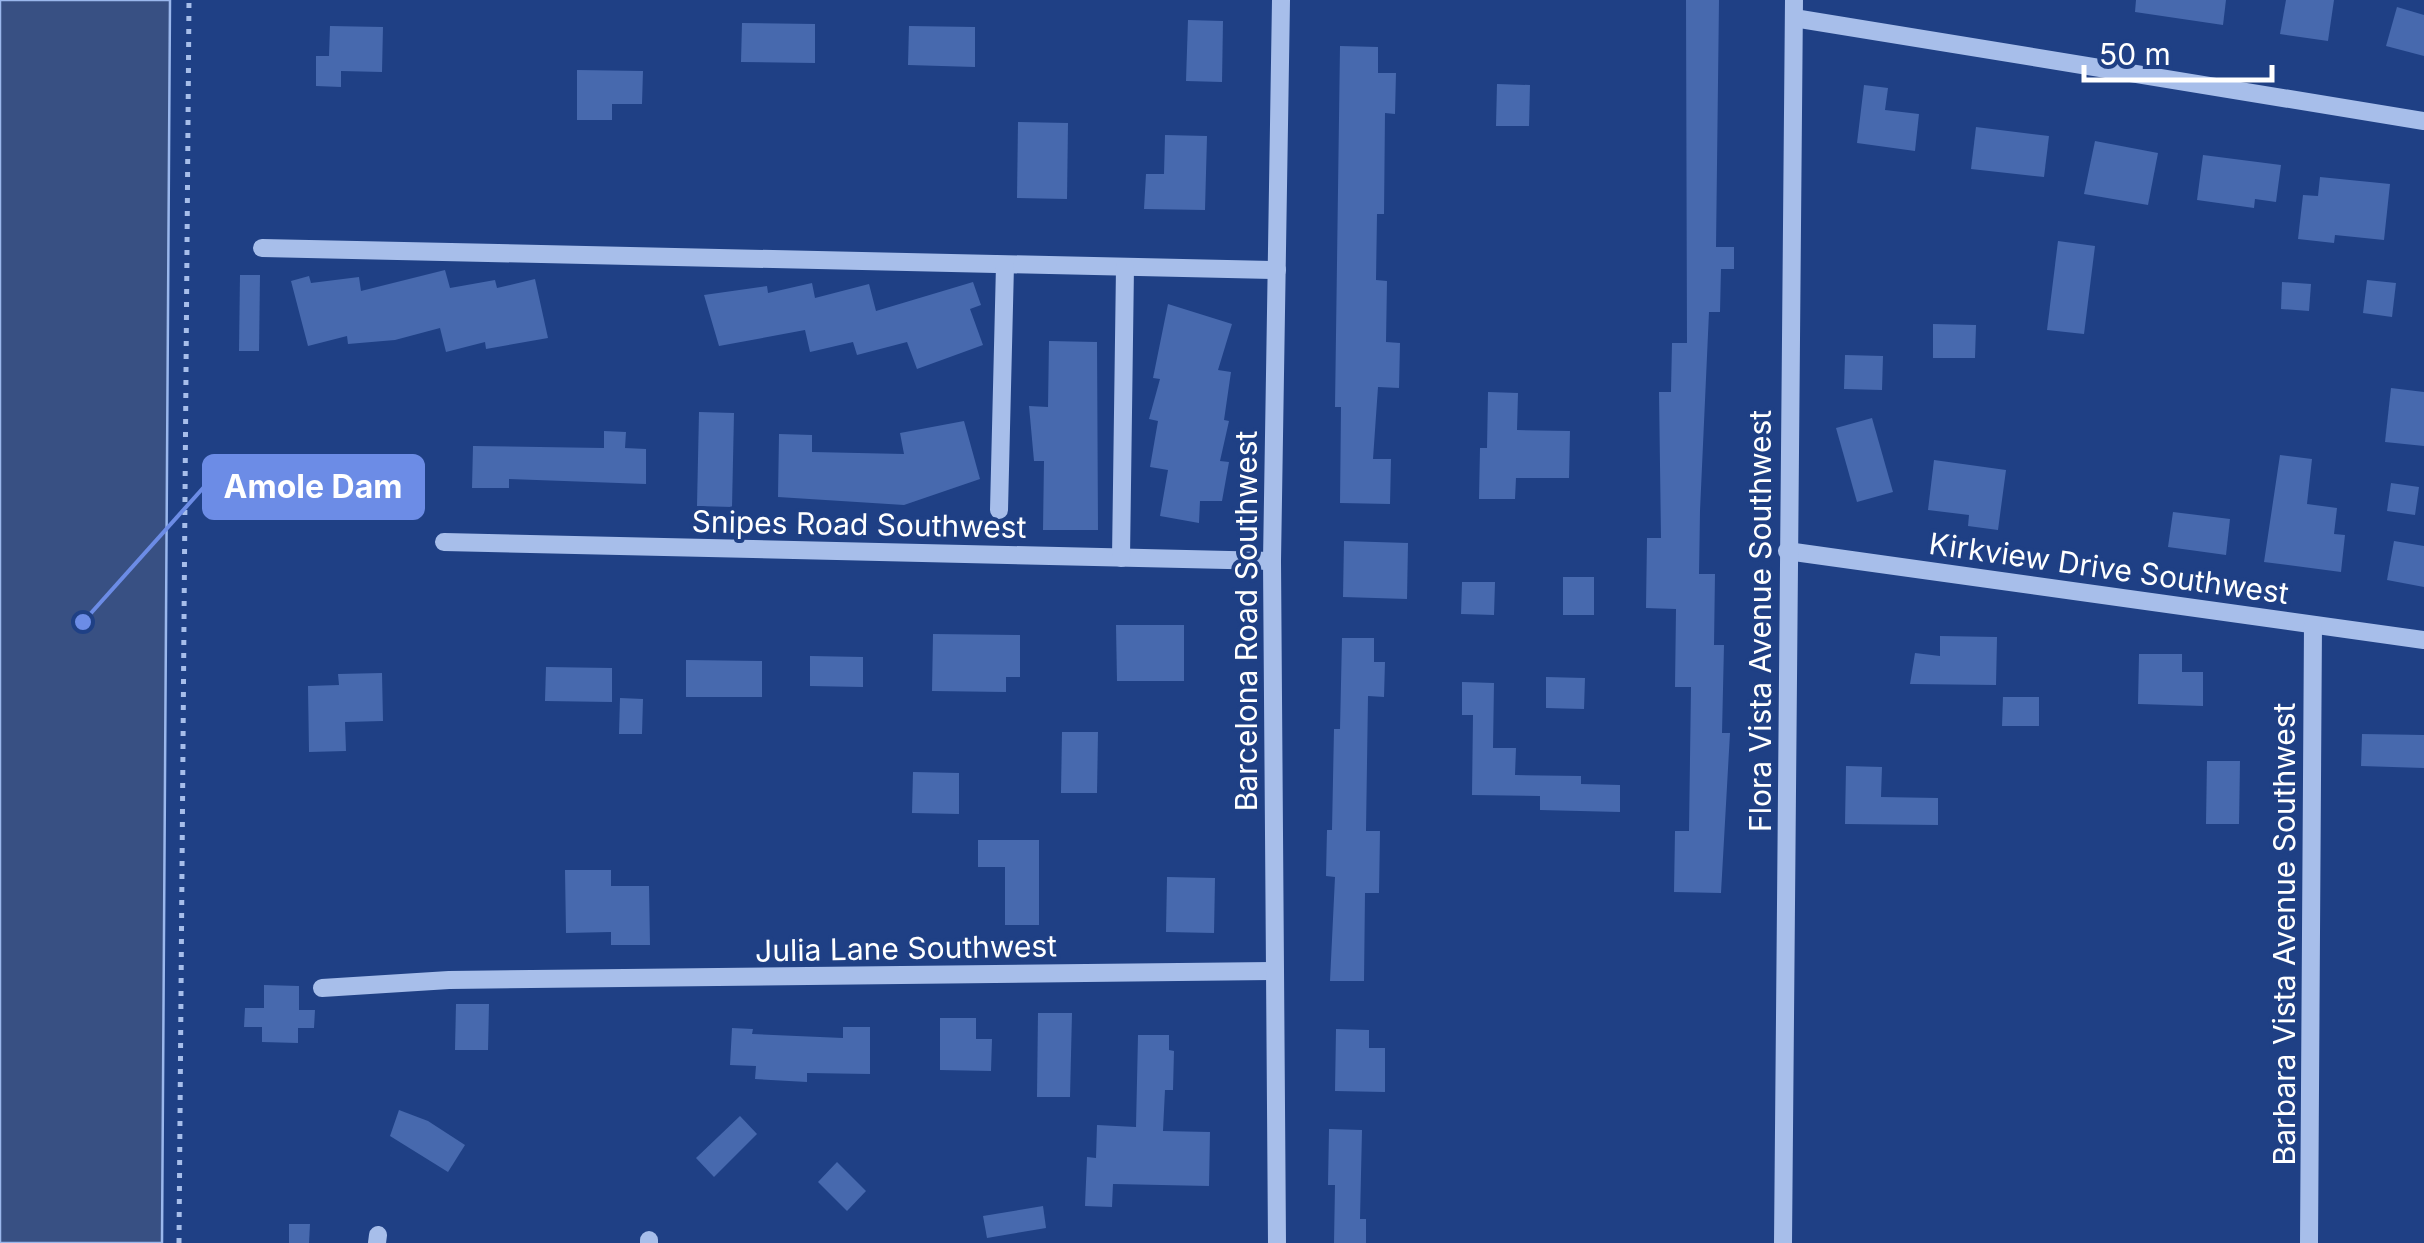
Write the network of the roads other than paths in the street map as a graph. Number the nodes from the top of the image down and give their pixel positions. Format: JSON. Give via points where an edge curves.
{"nodes":[{"id":1,"x":1281,"y":0,"type":"edge"},
{"id":2,"x":1794,"y":9,"type":"edge"},
{"id":3,"x":2424,"y":121,"type":"edge"},
{"id":4,"x":262,"y":248,"type":"dead end"},
{"id":5,"x":1005,"y":265,"type":"junction"},
{"id":6,"x":1125,"y":267,"type":"junction"},
{"id":7,"x":1277,"y":270,"type":"junction"},
{"id":8,"x":999,"y":510,"type":"dead end"},
{"id":9,"x":444,"y":542,"type":"dead end"},
{"id":10,"x":1787,"y":552,"type":"junction"},
{"id":11,"x":1121,"y":558,"type":"junction"},
{"id":12,"x":1272,"y":561,"type":"junction"},
{"id":13,"x":2313,"y":624,"type":"junction"},
{"id":14,"x":2424,"y":640,"type":"edge"},
{"id":15,"x":1273,"y":972,"type":"junction"},
{"id":16,"x":322,"y":988,"type":"dead end"},
{"id":17,"x":1277,"y":1243,"type":"edge"},
{"id":18,"x":1784,"y":1243,"type":"edge"},
{"id":19,"x":2309,"y":1243,"type":"edge"}],
"edges":[{"from":1,"to":7,"type":"street","name":"Barcelona Road Southwest"},
{"from":2,"to":3,"type":"street"},
{"from":2,"to":10,"type":"street","name":"Flora Vista Avenue Southwest"},
{"from":4,"to":5,"type":"street"},
{"from":5,"to":6,"type":"street"},
{"from":5,"to":8,"type":"street"},
{"from":6,"to":7,"type":"street"},
{"from":6,"to":11,"type":"street"},
{"from":7,"to":12,"type":"street","name":"Barcelona Road Southwest"},
{"from":9,"to":11,"type":"street","name":"Snipes Road Southwest"},
{"from":10,"to":13,"type":"street","name":"Kirkview Drive Southwest"},
{"from":10,"to":18,"type":"street","name":"Flora Vista Avenue Southwest"},
{"from":11,"to":12,"type":"street","name":"Snipes Road Southwest"},
{"from":12,"to":15,"type":"street","name":"Barcelona Road Southwest"},
{"from":13,"to":14,"type":"street","name":"Kirkview Drive Southwest"},
{"from":13,"to":19,"type":"street","name":"Barbara Vista Avenue Southwest"},
{"from":15,"to":16,"type":"street","name":"Julia Lane Southwest","via":[[540,979]]},
{"from":15,"to":17,"type":"street","name":"Barcelona Road Southwest"}]}
